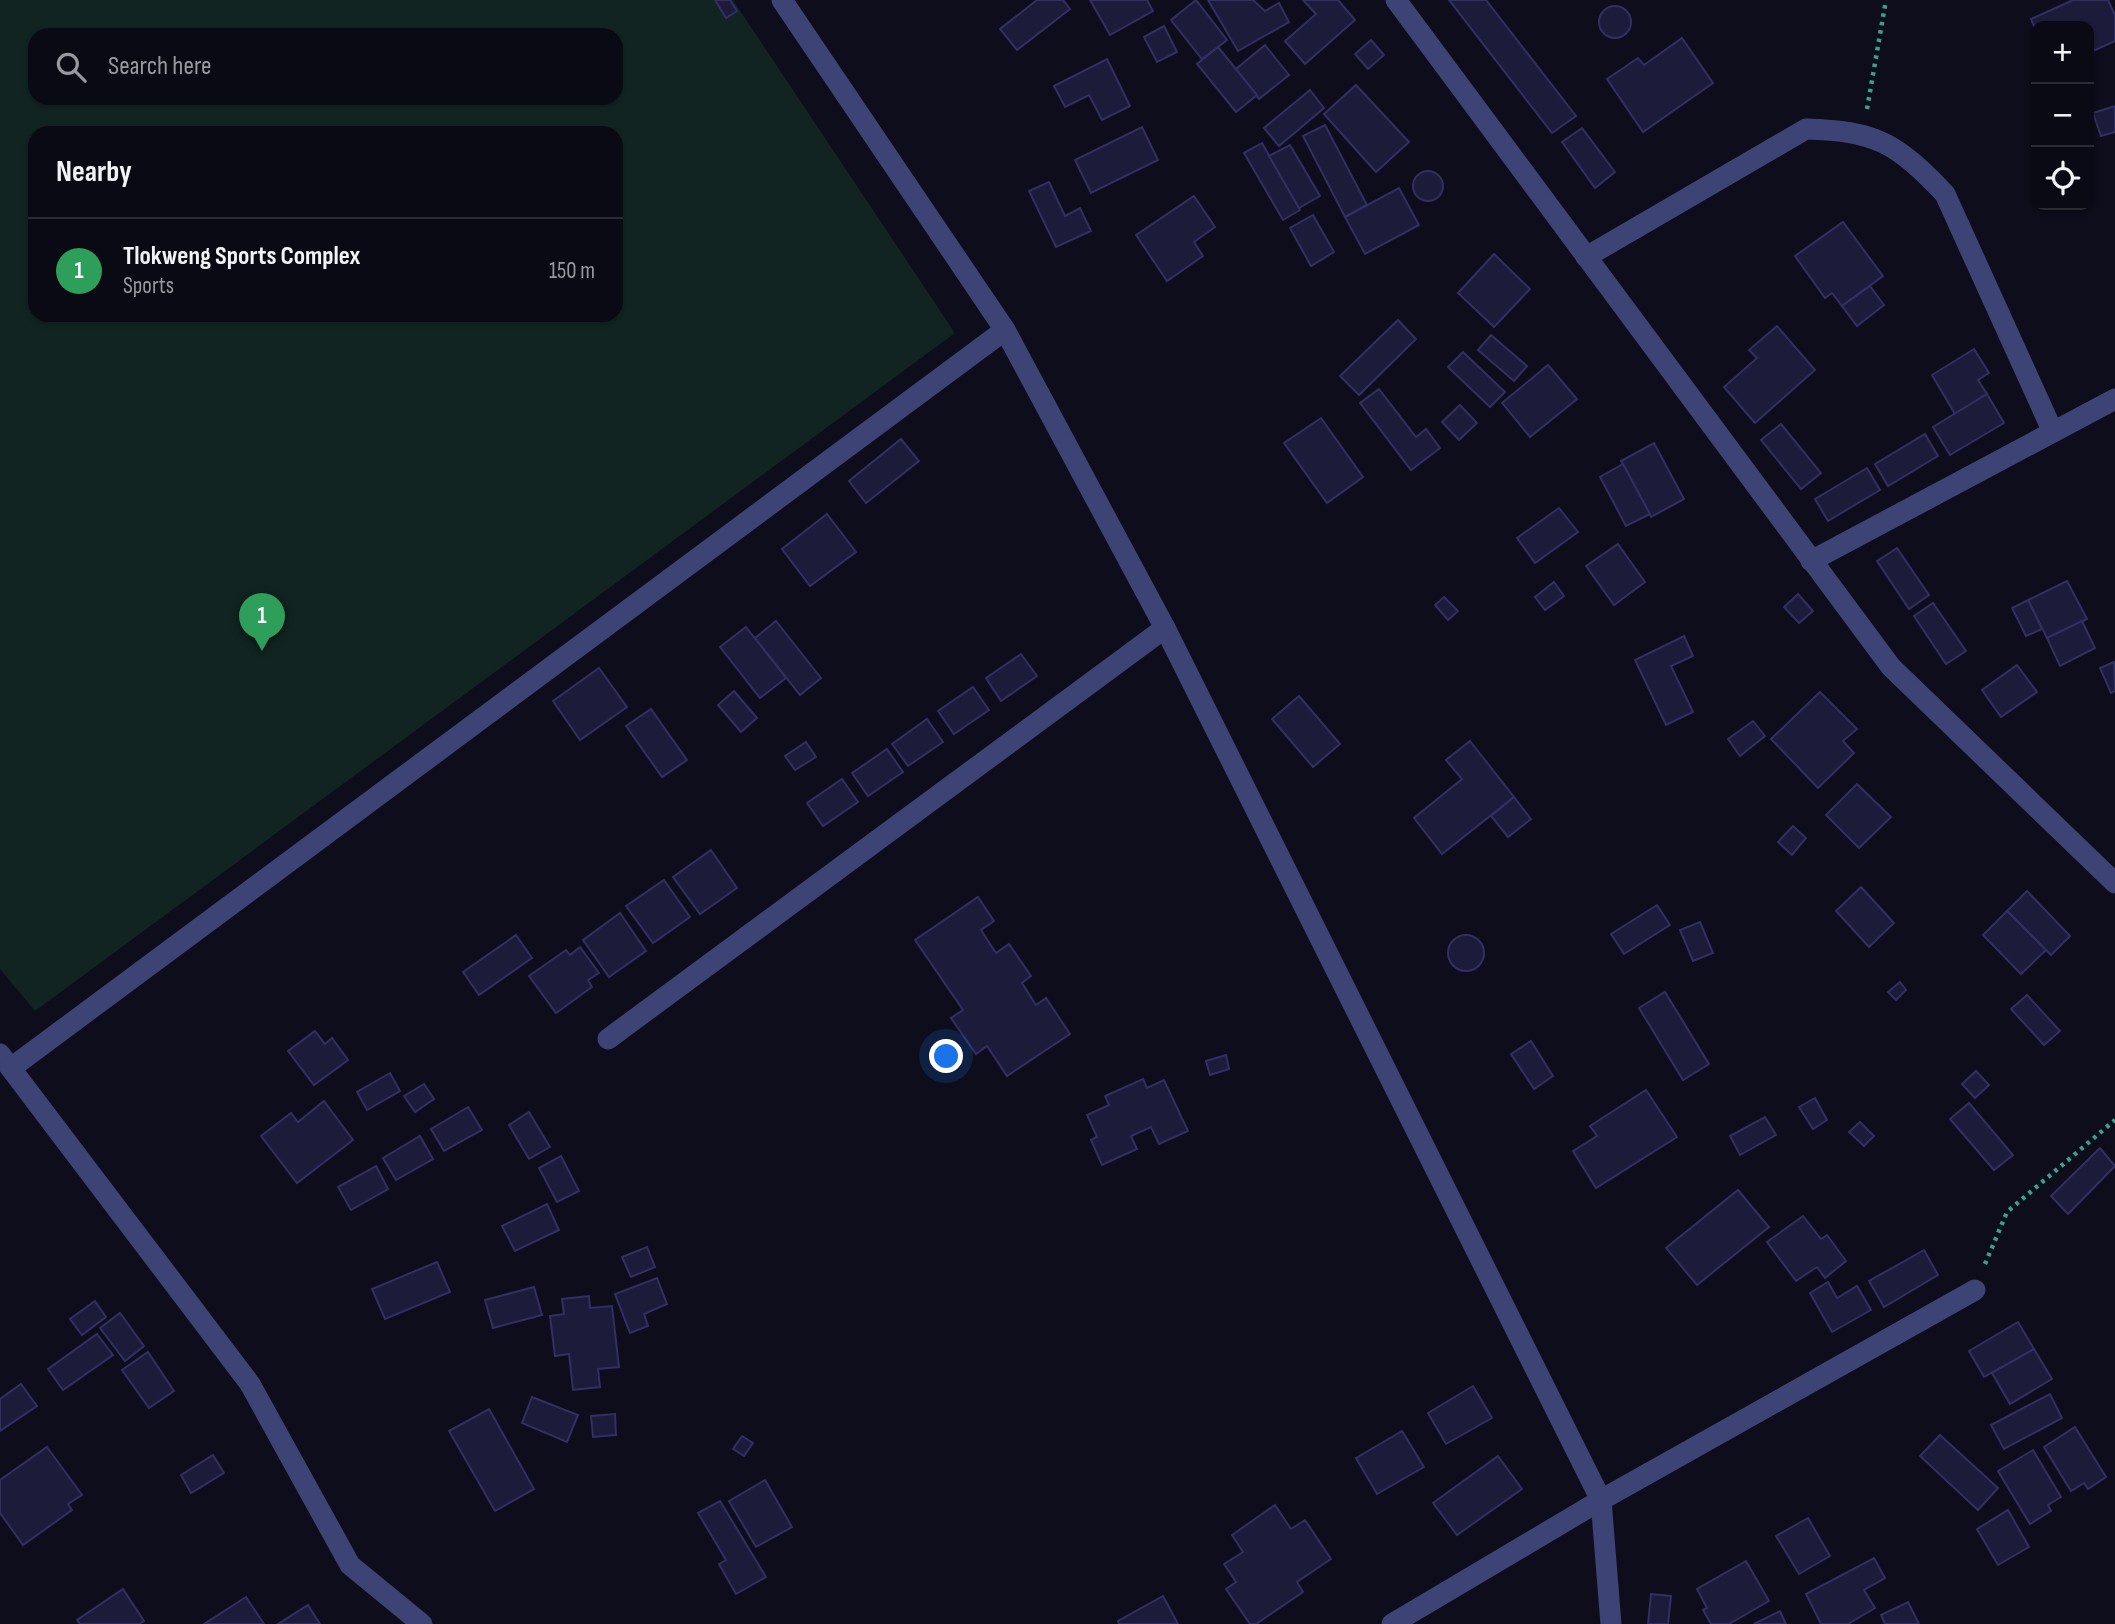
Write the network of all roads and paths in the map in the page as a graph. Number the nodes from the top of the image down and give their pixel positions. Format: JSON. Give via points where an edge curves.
{"nodes":[{"id":1,"x":782,"y":0,"type":"edge"},
{"id":2,"x":1396,"y":0,"type":"edge"},
{"id":3,"x":1886,"y":0,"type":"edge"},
{"id":4,"x":1863,"y":134,"type":"junction"},
{"id":5,"x":1586,"y":257,"type":"junction"},
{"id":6,"x":1005,"y":330,"type":"junction"},
{"id":7,"x":2115,"y":399,"type":"edge"},
{"id":8,"x":2053,"y":432,"type":"junction"},
{"id":9,"x":1811,"y":561,"type":"junction"},
{"id":10,"x":1165,"y":628,"type":"junction"},
{"id":11,"x":2115,"y":883,"type":"edge"},
{"id":12,"x":608,"y":1039,"type":"dead end"},
{"id":13,"x":6,"y":1061,"type":"edge"},
{"id":14,"x":2115,"y":1120,"type":"edge"},
{"id":15,"x":1975,"y":1290,"type":"joint"},
{"id":16,"x":1601,"y":1500,"type":"junction"},
{"id":17,"x":422,"y":1624,"type":"edge"},
{"id":18,"x":1392,"y":1624,"type":"edge"},
{"id":19,"x":1611,"y":1624,"type":"edge"}],
"edges":[{"from":1,"to":6,"type":"street"},
{"from":2,"to":5,"type":"street"},
{"from":3,"to":4,"type":"path"},
{"from":4,"to":5,"type":"street","via":[[1806,130]]},
{"from":4,"to":8,"type":"street","via":[[1882,140],[1916,163],[1945,194]]},
{"from":5,"to":9,"type":"street"},
{"from":6,"to":10,"type":"street"},
{"from":6,"to":13,"type":"street"},
{"from":7,"to":8,"type":"street"},
{"from":8,"to":9,"type":"street"},
{"from":9,"to":11,"type":"street","via":[[1911,689]]},
{"from":10,"to":12,"type":"street"},
{"from":10,"to":16,"type":"street"},
{"from":13,"to":17,"type":"street","via":[[250,1384],[350,1565]]},
{"from":14,"to":15,"type":"path","via":[[2007,1212]]},
{"from":15,"to":16,"type":"street"},
{"from":16,"to":18,"type":"street"},
{"from":16,"to":19,"type":"street"}]}
